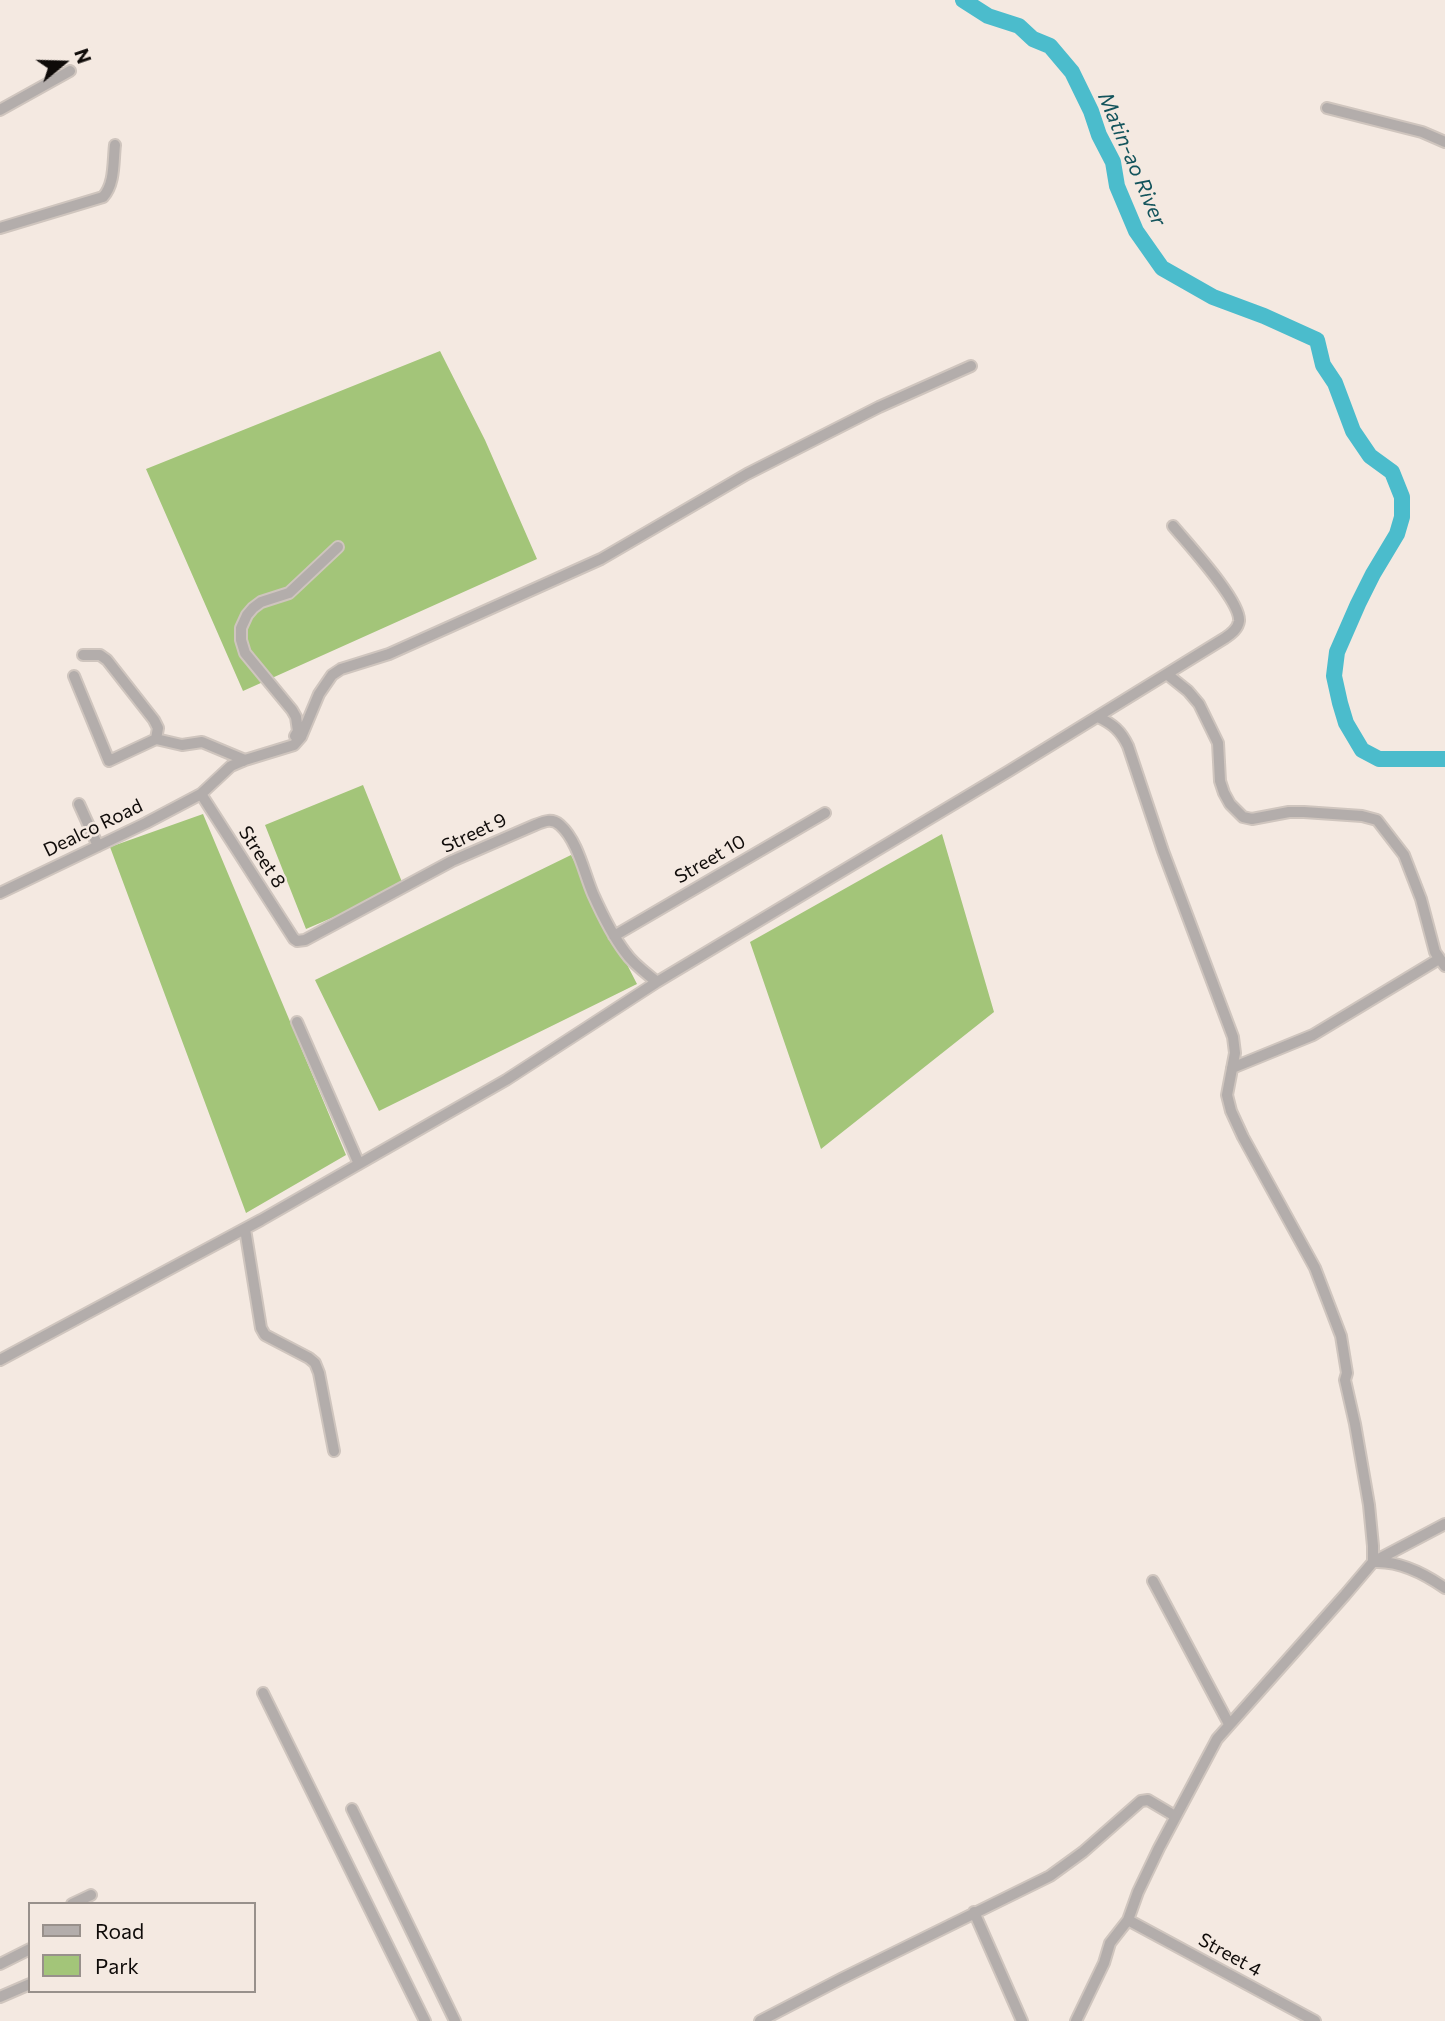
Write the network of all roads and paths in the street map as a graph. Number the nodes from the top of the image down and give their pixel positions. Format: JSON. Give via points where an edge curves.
{"nodes":[{"id":1,"x":71,"y":71,"type":"dead end"},
{"id":2,"x":1327,"y":108,"type":"dead end"},
{"id":3,"x":0,"y":110,"type":"edge"},
{"id":4,"x":1445,"y":142,"type":"edge"},
{"id":5,"x":115,"y":145,"type":"dead end"},
{"id":6,"x":0,"y":228,"type":"edge"},
{"id":7,"x":971,"y":366,"type":"dead end"},
{"id":8,"x":1173,"y":526,"type":"dead end"},
{"id":9,"x":338,"y":547,"type":"dead end"},
{"id":10,"x":83,"y":655,"type":"dead end"},
{"id":11,"x":1168,"y":675,"type":"junction"},
{"id":12,"x":74,"y":676,"type":"dead end"},
{"id":13,"x":1097,"y":717,"type":"junction"},
{"id":14,"x":156,"y":739,"type":"junction"},
{"id":15,"x":289,"y":747,"type":"junction"},
{"id":16,"x":245,"y":760,"type":"junction"},
{"id":17,"x":201,"y":793,"type":"junction"},
{"id":18,"x":79,"y":804,"type":"dead end"},
{"id":19,"x":825,"y":813,"type":"dead end"},
{"id":20,"x":98,"y":846,"type":"junction"},
{"id":21,"x":0,"y":893,"type":"edge"},
{"id":22,"x":614,"y":936,"type":"junction"},
{"id":23,"x":294,"y":939,"type":"joint"},
{"id":24,"x":1442,"y":963,"type":"edge"},
{"id":25,"x":657,"y":982,"type":"junction"},
{"id":26,"x":297,"y":1022,"type":"dead end"},
{"id":27,"x":1232,"y":1068,"type":"junction"},
{"id":28,"x":359,"y":1164,"type":"junction"},
{"id":29,"x":245,"y":1229,"type":"junction"},
{"id":30,"x":0,"y":1360,"type":"edge"},
{"id":31,"x":334,"y":1451,"type":"dead end"},
{"id":32,"x":1445,"y":1524,"type":"edge"},
{"id":33,"x":1373,"y":1562,"type":"junction"},
{"id":34,"x":1153,"y":1581,"type":"dead end"},
{"id":35,"x":1445,"y":1588,"type":"edge"},
{"id":36,"x":263,"y":1693,"type":"dead end"},
{"id":37,"x":1228,"y":1724,"type":"junction"},
{"id":38,"x":352,"y":1809,"type":"dead end"},
{"id":39,"x":1175,"y":1816,"type":"junction"},
{"id":40,"x":90,"y":1895,"type":"dead end"},
{"id":41,"x":74,"y":1902,"type":"edge"},
{"id":42,"x":974,"y":1912,"type":"junction"},
{"id":43,"x":1128,"y":1920,"type":"junction"},
{"id":44,"x":28,"y":1950,"type":"edge"},
{"id":45,"x":0,"y":1964,"type":"edge"},
{"id":46,"x":28,"y":1984,"type":"edge"},
{"id":47,"x":0,"y":1997,"type":"edge"},
{"id":48,"x":425,"y":2021,"type":"edge"},
{"id":49,"x":455,"y":2021,"type":"edge"},
{"id":50,"x":760,"y":2021,"type":"edge"},
{"id":51,"x":1022,"y":2021,"type":"edge"},
{"id":52,"x":1076,"y":2021,"type":"edge"},
{"id":53,"x":1315,"y":2021,"type":"edge"}],
"edges":[{"from":1,"to":3,"type":"street"},
{"from":2,"to":4,"type":"street"},
{"from":5,"to":6,"type":"street","via":[[110,184],[103,197]]},
{"from":7,"to":15,"type":"street","via":[[747,474],[601,559],[389,654],[341,668],[319,694],[301,737]]},
{"from":8,"to":11,"type":"street","via":[[1235,604],[1239,621],[1225,638]]},
{"from":9,"to":15,"type":"street","via":[[289,593],[256,605],[242,628],[245,653],[296,718],[298,731]]},
{"from":10,"to":14,"type":"street","via":[[107,660],[154,720]]},
{"from":11,"to":13,"type":"street"},
{"from":11,"to":24,"type":"street","via":[[1199,704],[1218,743],[1224,793],[1243,817],[1304,811],[1377,820],[1407,860]]},
{"from":12,"to":14,"type":"street","via":[[108,761]]},
{"from":13,"to":25,"type":"street"},
{"from":13,"to":27,"type":"street","via":[[1114,726],[1128,747],[1233,1037]]},
{"from":14,"to":16,"type":"street","via":[[181,745],[202,742]]},
{"from":15,"to":16,"type":"street","name":"Dealco Road"},
{"from":16,"to":17,"type":"street","name":"Dealco Road","via":[[230,766]]},
{"from":17,"to":20,"type":"street","name":"Dealco Road"},
{"from":17,"to":23,"type":"street","name":"Street 8"},
{"from":18,"to":20,"type":"street"},
{"from":19,"to":22,"type":"street","name":"Street 10"},
{"from":20,"to":21,"type":"street","name":"Dealco Road"},
{"from":22,"to":23,"type":"street","name":"Street 9","via":[[565,830],[548,820],[452,861],[305,940]]},
{"from":22,"to":25,"type":"street"},
{"from":24,"to":27,"type":"street","via":[[1313,1035]]},
{"from":25,"to":28,"type":"street","via":[[506,1080]]},
{"from":26,"to":28,"type":"street"},
{"from":27,"to":33,"type":"street","via":[[1227,1095],[1231,1111],[1315,1268],[1341,1336],[1369,1505]]},
{"from":28,"to":29,"type":"street"},
{"from":29,"to":30,"type":"street"},
{"from":29,"to":31,"type":"street","via":[[261,1328],[265,1335],[315,1363]]},
{"from":32,"to":33,"type":"street"},
{"from":33,"to":35,"type":"street","via":[[1397,1564]]},
{"from":33,"to":37,"type":"street"},
{"from":34,"to":37,"type":"street"},
{"from":36,"to":48,"type":"street"},
{"from":37,"to":39,"type":"street"},
{"from":38,"to":49,"type":"street"},
{"from":39,"to":42,"type":"street","via":[[1141,1801],[1060,1870]]},
{"from":39,"to":43,"type":"street"},
{"from":40,"to":41,"type":"street"},
{"from":42,"to":50,"type":"street"},
{"from":42,"to":51,"type":"street"},
{"from":43,"to":52,"type":"street","via":[[1111,1943]]},
{"from":43,"to":53,"type":"street","name":"Street 4"},
{"from":44,"to":45,"type":"street"},
{"from":46,"to":47,"type":"street"}]}
